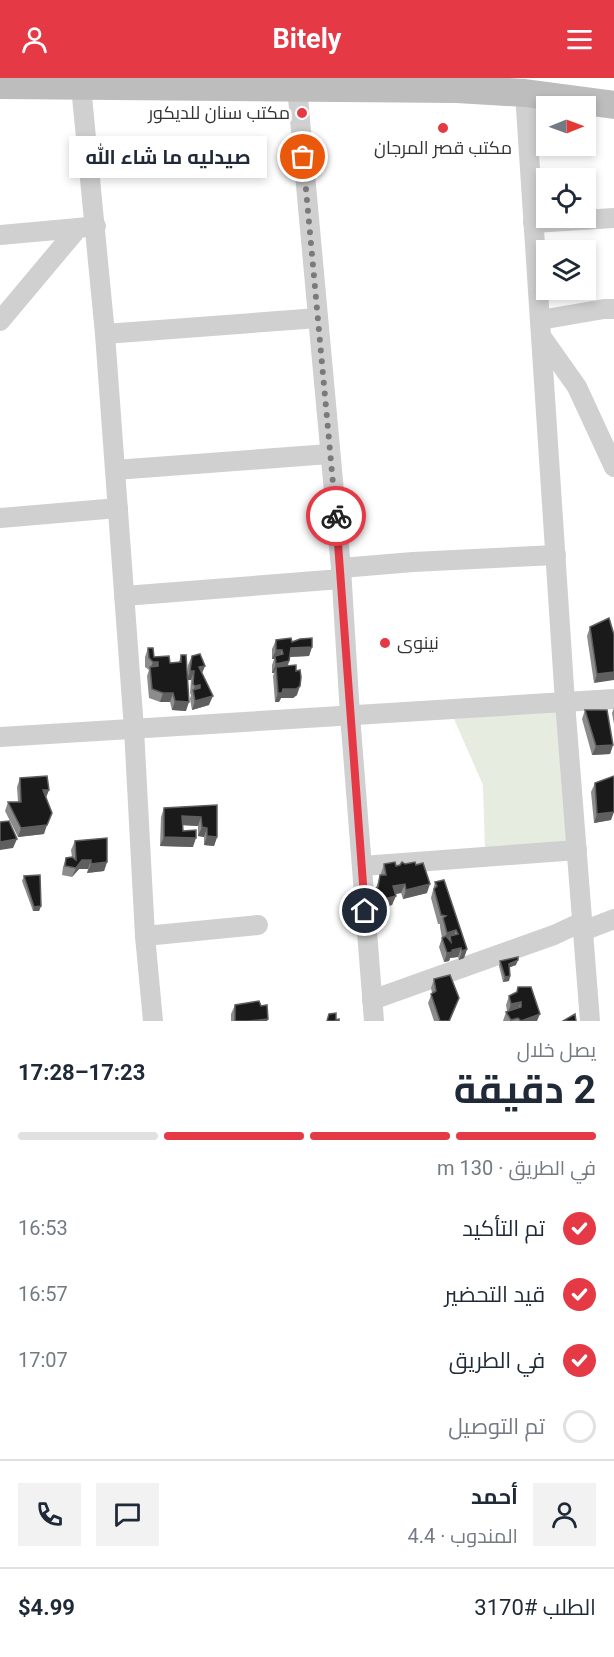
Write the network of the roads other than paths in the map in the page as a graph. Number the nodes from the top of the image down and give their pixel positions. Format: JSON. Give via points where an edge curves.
{"nodes":[{"id":1,"x":450,"y":84,"type":"edge"},
{"id":2,"x":0,"y":85,"type":"edge"},
{"id":3,"x":81,"y":86,"type":"junction"},
{"id":4,"x":297,"y":87,"type":"junction"},
{"id":5,"x":525,"y":93,"type":"junction"},
{"id":6,"x":614,"y":105,"type":"edge"},
{"id":7,"x":614,"y":218,"type":"edge"},
{"id":8,"x":533,"y":223,"type":"junction"},
{"id":9,"x":87,"y":227,"type":"junction"},
{"id":10,"x":0,"y":235,"type":"edge"},
{"id":11,"x":614,"y":309,"type":"edge"},
{"id":12,"x":318,"y":318,"type":"junction"},
{"id":13,"x":0,"y":321,"type":"edge"},
{"id":14,"x":541,"y":328,"type":"junction"},
{"id":15,"x":105,"y":334,"type":"junction"},
{"id":16,"x":330,"y":454,"type":"junction"},
{"id":17,"x":614,"y":467,"type":"edge"},
{"id":18,"x":115,"y":470,"type":"junction"},
{"id":19,"x":118,"y":508,"type":"junction"},
{"id":20,"x":0,"y":518,"type":"edge"},
{"id":21,"x":556,"y":555,"type":"junction"},
{"id":22,"x":341,"y":573,"type":"junction"},
{"id":23,"x":124,"y":596,"type":"junction"},
{"id":24,"x":614,"y":699,"type":"edge"},
{"id":25,"x":566,"y":702,"type":"junction"},
{"id":26,"x":350,"y":715,"type":"junction"},
{"id":27,"x":134,"y":729,"type":"junction"},
{"id":28,"x":0,"y":737,"type":"edge"},
{"id":29,"x":577,"y":850,"type":"junction"},
{"id":30,"x":362,"y":866,"type":"junction"},
{"id":31,"x":614,"y":919,"type":"edge"},
{"id":32,"x":258,"y":925,"type":"dead end"},
{"id":33,"x":582,"y":926,"type":"junction"},
{"id":34,"x":145,"y":936,"type":"junction"},
{"id":35,"x":372,"y":1000,"type":"junction"},
{"id":36,"x":153,"y":1021,"type":"edge"},
{"id":37,"x":374,"y":1021,"type":"edge"},
{"id":38,"x":590,"y":1021,"type":"edge"}],
"edges":[{"from":1,"to":4,"type":"main road"},
{"from":1,"to":5,"type":"main road"},
{"from":2,"to":3,"type":"main road"},
{"from":3,"to":4,"type":"main road"},
{"from":3,"to":9,"type":"street"},
{"from":4,"to":12,"type":"street"},
{"from":5,"to":6,"type":"main road"},
{"from":5,"to":8,"type":"street"},
{"from":7,"to":8,"type":"street"},
{"from":8,"to":14,"type":"street"},
{"from":9,"to":10,"type":"street"},
{"from":9,"to":13,"type":"street"},
{"from":9,"to":15,"type":"street"},
{"from":11,"to":14,"type":"street"},
{"from":12,"to":15,"type":"street"},
{"from":12,"to":16,"type":"street"},
{"from":14,"to":17,"type":"street","via":[[577,387]]},
{"from":14,"to":21,"type":"street"},
{"from":15,"to":18,"type":"street"},
{"from":16,"to":18,"type":"street"},
{"from":16,"to":22,"type":"street"},
{"from":18,"to":19,"type":"street"},
{"from":19,"to":20,"type":"street"},
{"from":19,"to":23,"type":"street"},
{"from":21,"to":22,"type":"street","via":[[413,562]]},
{"from":21,"to":25,"type":"street"},
{"from":22,"to":23,"type":"street"},
{"from":22,"to":26,"type":"street"},
{"from":23,"to":27,"type":"street"},
{"from":24,"to":25,"type":"street"},
{"from":25,"to":26,"type":"street"},
{"from":25,"to":29,"type":"street"},
{"from":26,"to":27,"type":"street"},
{"from":26,"to":30,"type":"street"},
{"from":27,"to":28,"type":"street"},
{"from":27,"to":34,"type":"street"},
{"from":29,"to":30,"type":"street"},
{"from":29,"to":33,"type":"street"},
{"from":30,"to":35,"type":"street"},
{"from":31,"to":33,"type":"street"},
{"from":32,"to":34,"type":"street"},
{"from":33,"to":35,"type":"street"},
{"from":33,"to":38,"type":"street"},
{"from":34,"to":36,"type":"street"},
{"from":35,"to":37,"type":"street"}]}
